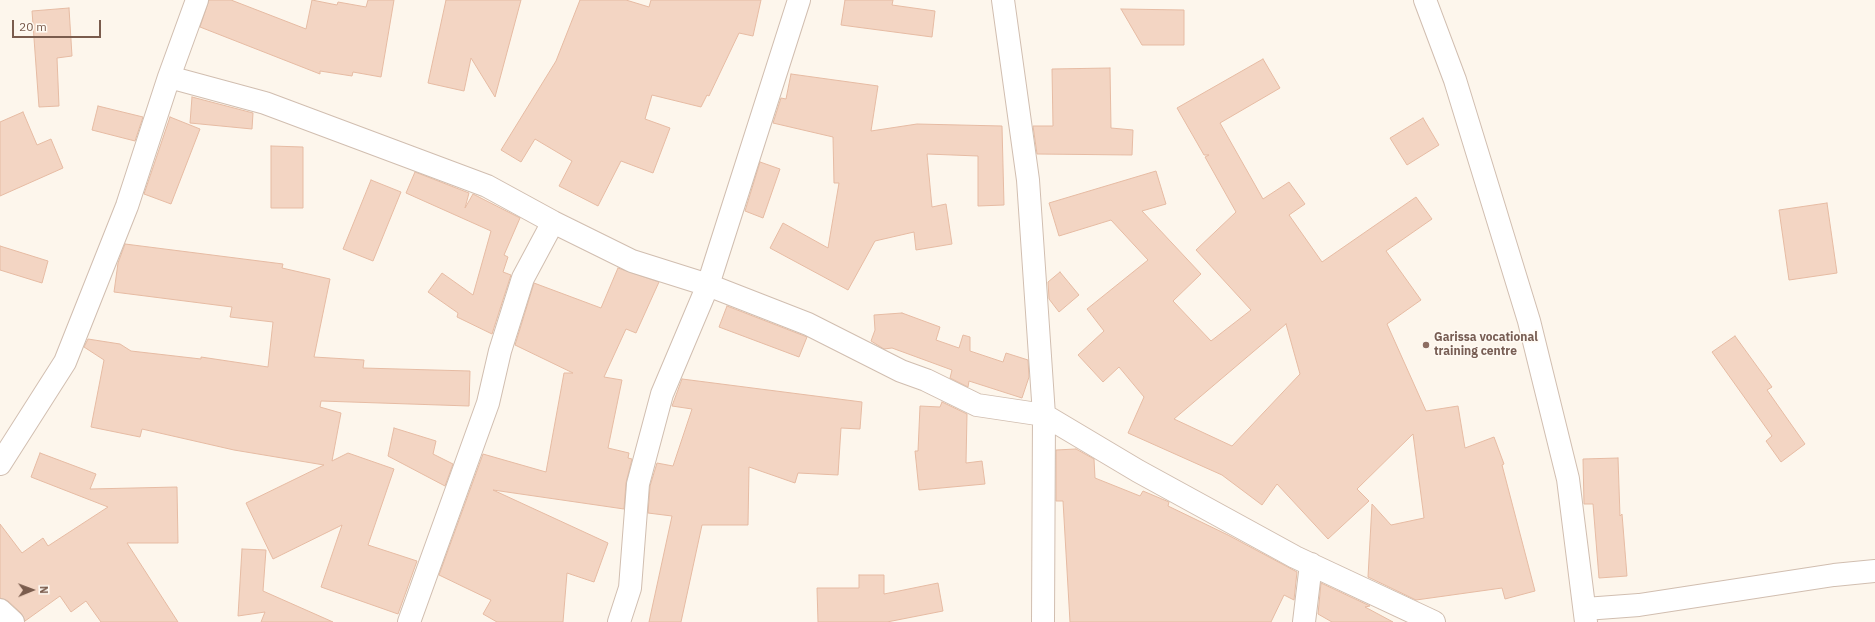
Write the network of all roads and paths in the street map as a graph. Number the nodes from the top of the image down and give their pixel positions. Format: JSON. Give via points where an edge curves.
{"nodes":[{"id":1,"x":197,"y":0,"type":"edge"},
{"id":2,"x":799,"y":0,"type":"edge"},
{"id":3,"x":1003,"y":0,"type":"edge"},
{"id":4,"x":1424,"y":0,"type":"edge"},
{"id":5,"x":169,"y":77,"type":"junction"},
{"id":6,"x":553,"y":222,"type":"junction"},
{"id":7,"x":708,"y":285,"type":"junction"},
{"id":8,"x":1044,"y":415,"type":"junction"},
{"id":9,"x":0,"y":464,"type":"edge"},
{"id":10,"x":1311,"y":564,"type":"junction"},
{"id":11,"x":1875,"y":571,"type":"edge"},
{"id":12,"x":0,"y":610,"type":"edge"},
{"id":13,"x":1586,"y":615,"type":"edge"},
{"id":14,"x":13,"y":622,"type":"edge"},
{"id":15,"x":409,"y":622,"type":"edge"},
{"id":16,"x":619,"y":622,"type":"edge"},
{"id":17,"x":1042,"y":622,"type":"edge"},
{"id":18,"x":1304,"y":622,"type":"edge"},
{"id":19,"x":1434,"y":622,"type":"edge"}],
"edges":[{"from":1,"to":5,"type":"street"},
{"from":2,"to":7,"type":"street"},
{"from":3,"to":8,"type":"street","via":[[1028,180]]},
{"from":4,"to":13,"type":"street","via":[[1455,80],[1529,321],[1568,479]]},
{"from":5,"to":6,"type":"street","via":[[265,103],[392,149],[487,186]]},
{"from":5,"to":9,"type":"street","via":[[127,206],[66,362]]},
{"from":6,"to":7,"type":"street","via":[[632,261]]},
{"from":6,"to":15,"type":"street","via":[[523,278],[500,351],[488,404]]},
{"from":7,"to":8,"type":"street","via":[[808,324],[976,405]]},
{"from":7,"to":16,"type":"street","via":[[662,394],[638,484],[630,588]]},
{"from":8,"to":10,"type":"street","via":[[1138,471]]},
{"from":8,"to":17,"type":"street"},
{"from":10,"to":18,"type":"street"},
{"from":10,"to":19,"type":"street"},
{"from":11,"to":13,"type":"street","via":[[1834,575]]},
{"from":12,"to":14,"type":"street"}]}
